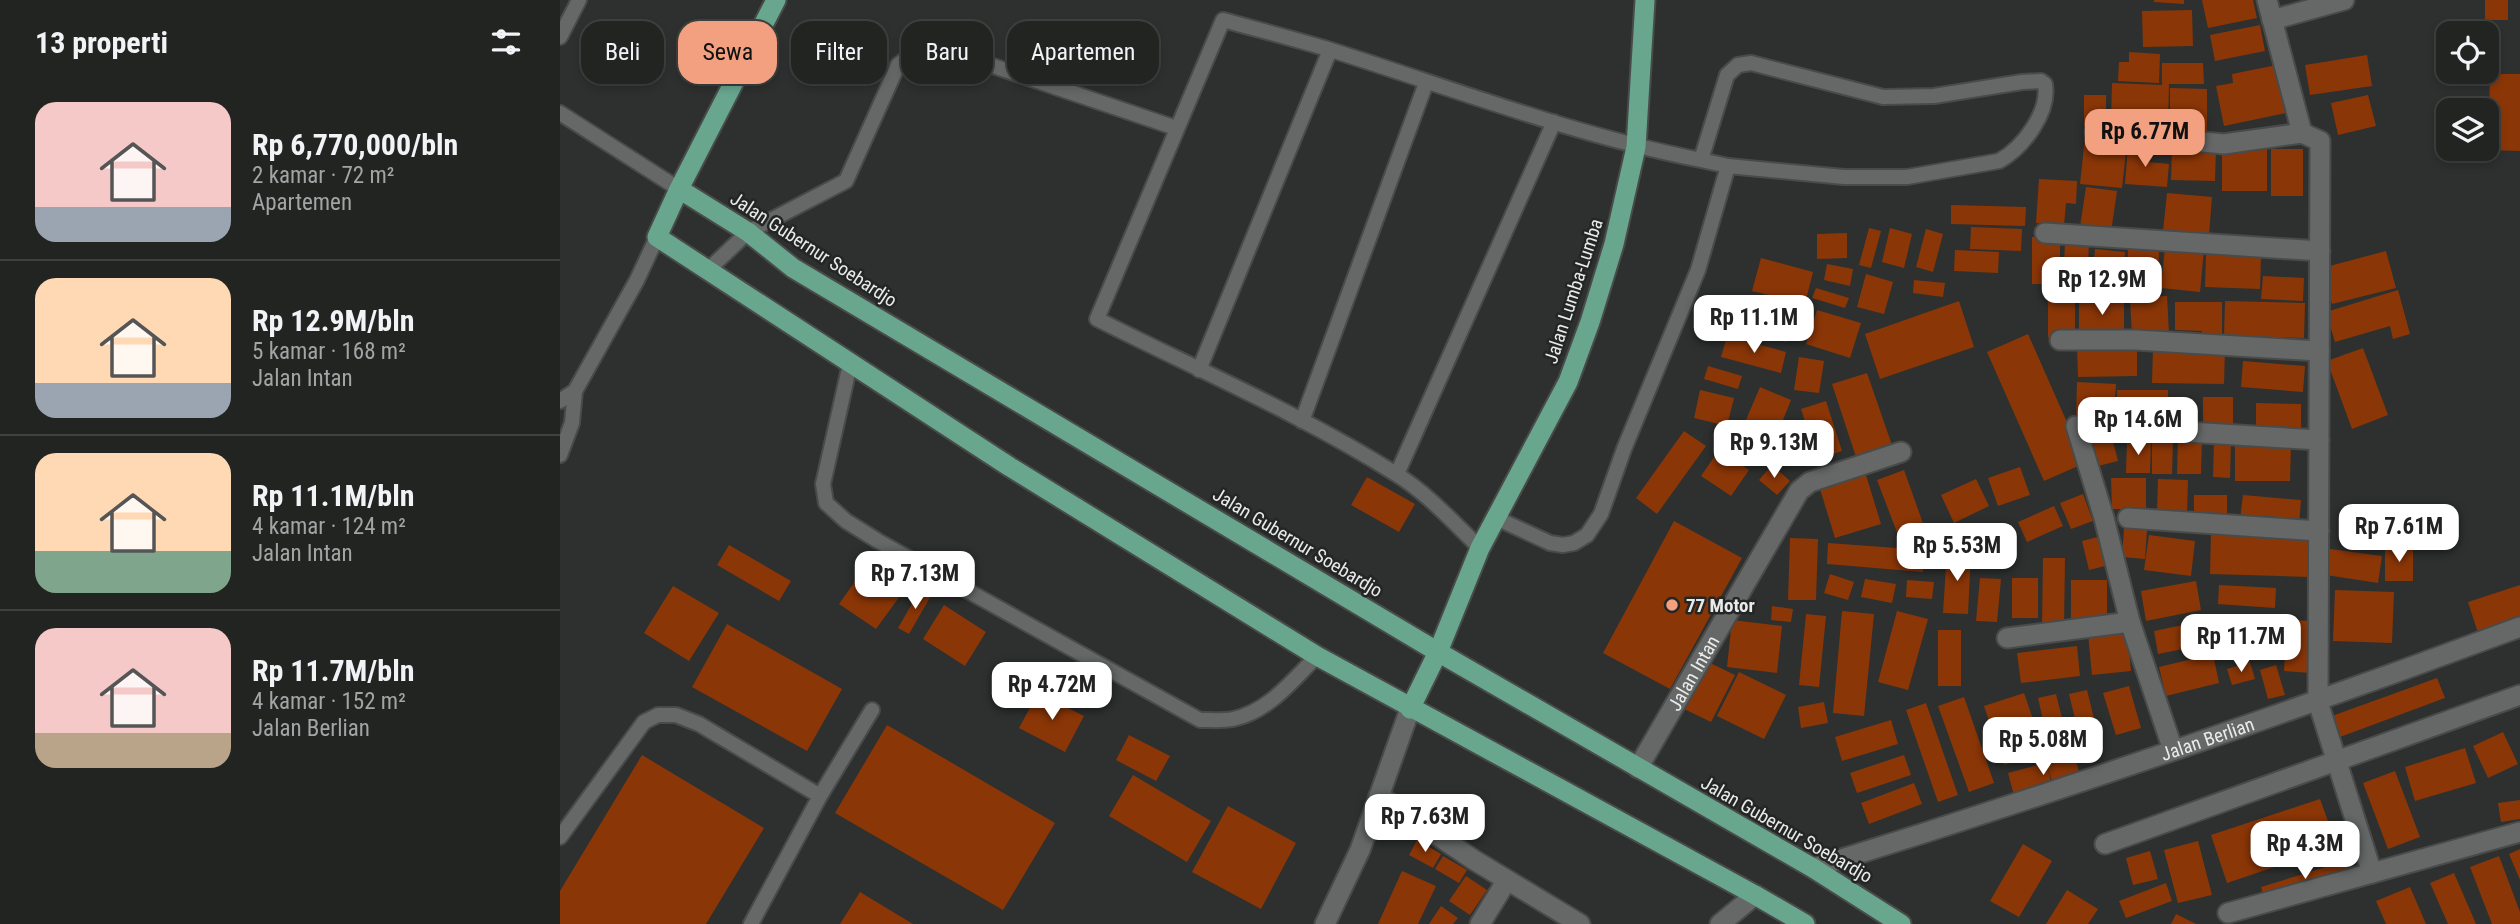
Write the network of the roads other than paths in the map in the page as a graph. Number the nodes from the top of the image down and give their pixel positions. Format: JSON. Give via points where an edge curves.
{"nodes":[{"id":1,"x":579,"y":0,"type":"edge"},
{"id":2,"x":776,"y":0,"type":"edge"},
{"id":3,"x":1646,"y":0,"type":"edge"},
{"id":4,"x":2267,"y":0,"type":"edge"},
{"id":5,"x":2344,"y":0,"type":"edge"},
{"id":6,"x":2272,"y":20,"type":"junction"},
{"id":7,"x":560,"y":37,"type":"edge"},
{"id":8,"x":1330,"y":50,"type":"junction"},
{"id":9,"x":1426,"y":83,"type":"junction"},
{"id":10,"x":560,"y":113,"type":"edge"},
{"id":11,"x":1554,"y":122,"type":"junction"},
{"id":12,"x":1176,"y":128,"type":"junction"},
{"id":13,"x":2095,"y":132,"type":"dead end"},
{"id":14,"x":2302,"y":133,"type":"junction"},
{"id":15,"x":1636,"y":147,"type":"junction"},
{"id":16,"x":1701,"y":160,"type":"junction"},
{"id":17,"x":1728,"y":166,"type":"junction"},
{"id":18,"x":678,"y":190,"type":"junction"},
{"id":19,"x":748,"y":232,"type":"junction"},
{"id":20,"x":2045,"y":233,"type":"dead end"},
{"id":21,"x":657,"y":237,"type":"junction"},
{"id":22,"x":2320,"y":251,"type":"junction"},
{"id":23,"x":708,"y":270,"type":"junction"},
{"id":24,"x":2060,"y":340,"type":"dead end"},
{"id":25,"x":2319,"y":351,"type":"junction"},
{"id":26,"x":850,"y":364,"type":"junction"},
{"id":27,"x":1199,"y":370,"type":"junction"},
{"id":28,"x":575,"y":391,"type":"junction"},
{"id":29,"x":560,"y":401,"type":"edge"},
{"id":30,"x":566,"y":419,"type":"edge"},
{"id":31,"x":1302,"y":421,"type":"junction"},
{"id":32,"x":2319,"y":440,"type":"junction"},
{"id":33,"x":1901,"y":452,"type":"dead end"},
{"id":34,"x":560,"y":455,"type":"edge"},
{"id":35,"x":1397,"y":474,"type":"junction"},
{"id":36,"x":1494,"y":517,"type":"junction"},
{"id":37,"x":2128,"y":518,"type":"dead end"},
{"id":38,"x":2319,"y":531,"type":"junction"},
{"id":39,"x":1480,"y":548,"type":"junction"},
{"id":40,"x":2130,"y":622,"type":"junction"},
{"id":41,"x":2520,"y":627,"type":"edge"},
{"id":42,"x":2007,"y":638,"type":"dead end"},
{"id":43,"x":1438,"y":652,"type":"junction"},
{"id":44,"x":1317,"y":656,"type":"junction"},
{"id":45,"x":2520,"y":695,"type":"edge"},
{"id":46,"x":2318,"y":702,"type":"junction"},
{"id":47,"x":1410,"y":709,"type":"junction"},
{"id":48,"x":872,"y":710,"type":"dead end"},
{"id":49,"x":2173,"y":750,"type":"junction"},
{"id":50,"x":2337,"y":760,"type":"junction"},
{"id":51,"x":1638,"y":768,"type":"junction"},
{"id":52,"x":820,"y":796,"type":"junction"},
{"id":53,"x":1379,"y":796,"type":"junction"},
{"id":54,"x":2520,"y":832,"type":"edge"},
{"id":55,"x":560,"y":837,"type":"edge"},
{"id":56,"x":2105,"y":844,"type":"dead end"},
{"id":57,"x":1813,"y":868,"type":"junction"},
{"id":58,"x":2372,"y":873,"type":"junction"},
{"id":59,"x":1507,"y":880,"type":"junction"},
{"id":60,"x":1755,"y":895,"type":"junction"},
{"id":61,"x":2228,"y":914,"type":"dead end"},
{"id":62,"x":751,"y":924,"type":"edge"},
{"id":63,"x":1325,"y":924,"type":"edge"},
{"id":64,"x":1480,"y":924,"type":"edge"},
{"id":65,"x":1580,"y":924,"type":"edge"},
{"id":66,"x":1720,"y":924,"type":"edge"},
{"id":67,"x":1805,"y":924,"type":"edge"},
{"id":68,"x":1901,"y":924,"type":"edge"}],
"edges":[{"from":1,"to":7,"type":"lane"},
{"from":2,"to":18,"type":"highway"},
{"from":3,"to":15,"type":"highway","name":"Jalan Lumba-Lumba"},
{"from":4,"to":6,"type":"street"},
{"from":5,"to":6,"type":"street"},
{"from":6,"to":14,"type":"street"},
{"from":8,"to":9,"type":"lane"},
{"from":8,"to":12,"type":"lane","via":[[1223,20]]},
{"from":8,"to":27,"type":"lane"},
{"from":9,"to":11,"type":"lane"},
{"from":9,"to":31,"type":"lane"},
{"from":10,"to":18,"type":"lane"},
{"from":11,"to":15,"type":"lane"},
{"from":11,"to":35,"type":"lane"},
{"from":12,"to":19,"type":"lane","via":[[930,47],[898,65],[846,181]]},
{"from":12,"to":27,"type":"lane","via":[[1097,319]]},
{"from":13,"to":14,"type":"street","via":[[2224,144]]},
{"from":14,"to":22,"type":"street","via":[[2320,141]]},
{"from":15,"to":16,"type":"lane"},
{"from":15,"to":36,"type":"highway","name":"Jalan Lumba-Lumba","via":[[1614,244],[1568,382]]},
{"from":16,"to":17,"type":"lane"},
{"from":16,"to":17,"type":"lane","via":[[1727,75],[1738,65],[1767,65],[1883,97],[1934,96],[2022,82],[2045,84],[2045,104],[2037,120],[2012,154],[1999,161],[1907,177],[1844,177]]},
{"from":17,"to":36,"type":"lane","via":[[1698,270],[1601,514],[1587,535],[1574,543],[1550,543]]},
{"from":18,"to":19,"type":"highway","name":"Jalan Gubernur Soebardjo"},
{"from":18,"to":21,"type":"highway"},
{"from":19,"to":23,"type":"lane"},
{"from":19,"to":43,"type":"highway","name":"Jalan Gubernur Soebardjo","via":[[793,268]]},
{"from":20,"to":22,"type":"street"},
{"from":21,"to":23,"type":"highway"},
{"from":21,"to":28,"type":"lane"},
{"from":22,"to":25,"type":"street"},
{"from":23,"to":26,"type":"highway"},
{"from":24,"to":25,"type":"street"},
{"from":25,"to":32,"type":"street"},
{"from":26,"to":44,"type":"highway"},
{"from":26,"to":44,"type":"lane","via":[[823,484],[825,503],[846,521],[1200,720],[1231,720],[1258,711]]},
{"from":27,"to":31,"type":"lane"},
{"from":28,"to":29,"type":"lane"},
{"from":28,"to":30,"type":"lane"},
{"from":30,"to":34,"type":"lane"},
{"from":31,"to":35,"type":"lane"},
{"from":32,"to":38,"type":"street"},
{"from":32,"to":40,"type":"street","via":[[2083,426]]},
{"from":33,"to":51,"type":"street","name":"Jalan Intan","via":[[1810,482],[1799,491]]},
{"from":35,"to":39,"type":"lane"},
{"from":36,"to":39,"type":"highway","name":"Jalan Lumba-Lumba"},
{"from":37,"to":38,"type":"street"},
{"from":38,"to":46,"type":"street"},
{"from":39,"to":43,"type":"highway","name":"Jalan Lumba-Lumba"},
{"from":40,"to":42,"type":"street"},
{"from":40,"to":49,"type":"street"},
{"from":41,"to":46,"type":"street","name":"Jalan Berlian"},
{"from":43,"to":47,"type":"highway","name":"Jalan Lumba-Lumba"},
{"from":43,"to":51,"type":"highway","name":"Jalan Gubernur Soebardjo"},
{"from":44,"to":47,"type":"highway"},
{"from":45,"to":50,"type":"street"},
{"from":46,"to":49,"type":"street","name":"Jalan Berlian"},
{"from":46,"to":50,"type":"street"},
{"from":47,"to":53,"type":"street"},
{"from":47,"to":60,"type":"highway"},
{"from":48,"to":52,"type":"lane"},
{"from":49,"to":57,"type":"street","name":"Jalan Berlian"},
{"from":50,"to":56,"type":"street"},
{"from":50,"to":58,"type":"street"},
{"from":51,"to":57,"type":"highway","name":"Jalan Gubernur Soebardjo"},
{"from":52,"to":55,"type":"lane","via":[[699,724],[676,715],[657,715],[643,722]]},
{"from":52,"to":62,"type":"lane"},
{"from":53,"to":59,"type":"street"},
{"from":53,"to":63,"type":"street"},
{"from":54,"to":58,"type":"street"},
{"from":57,"to":68,"type":"highway","name":"Jalan Gubernur Soebardjo"},
{"from":58,"to":61,"type":"street"},
{"from":59,"to":64,"type":"street"},
{"from":59,"to":65,"type":"street"},
{"from":60,"to":66,"type":"street"},
{"from":60,"to":67,"type":"highway"}]}
